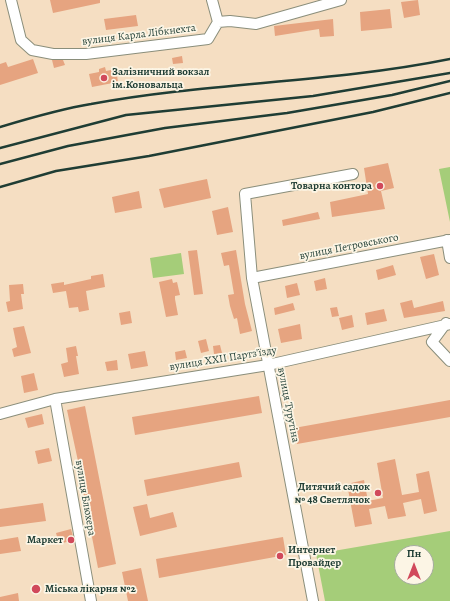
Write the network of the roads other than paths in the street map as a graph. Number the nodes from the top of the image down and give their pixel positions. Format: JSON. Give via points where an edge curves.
{"nodes":[{"id":1,"x":11,"y":0,"type":"edge"},
{"id":2,"x":212,"y":0,"type":"edge"},
{"id":3,"x":341,"y":0,"type":"edge"},
{"id":4,"x":218,"y":22,"type":"junction"},
{"id":5,"x":352,"y":174,"type":"dead end"},
{"id":6,"x":448,"y":240,"type":"edge"},
{"id":7,"x":450,"y":258,"type":"edge"},
{"id":8,"x":252,"y":278,"type":"junction"},
{"id":9,"x":448,"y":322,"type":"edge"},
{"id":10,"x":450,"y":361,"type":"edge"},
{"id":11,"x":268,"y":365,"type":"junction"},
{"id":12,"x":55,"y":399,"type":"junction"},
{"id":13,"x":0,"y":414,"type":"edge"},
{"id":14,"x":91,"y":601,"type":"edge"},
{"id":15,"x":313,"y":601,"type":"edge"}],
"edges":[{"from":1,"to":4,"type":"street","name":"вулиця Карла Лібкнехта","via":[[21,40],[32,50],[53,54],[86,54],[208,39]]},
{"from":2,"to":4,"type":"street"},
{"from":3,"to":4,"type":"street","via":[[256,24]]},
{"from":5,"to":8,"type":"street","name":"вулиця Турутіна","via":[[245,194]]},
{"from":6,"to":7,"type":"street"},
{"from":6,"to":8,"type":"street","name":"вулиця Петровського"},
{"from":8,"to":11,"type":"street","name":"вулиця Турутіна"},
{"from":9,"to":10,"type":"street","via":[[432,342]]},
{"from":9,"to":11,"type":"street","name":"вулиця XXII Партз'їзду"},
{"from":11,"to":12,"type":"street","name":"вулиця XXII Партз'їзду"},
{"from":11,"to":15,"type":"street","name":"вулиця Турутіна"},
{"from":12,"to":13,"type":"street","name":"вулиця XXII Партз'їзду"},
{"from":12,"to":14,"type":"street","name":"вулиця Блюхера"}]}
